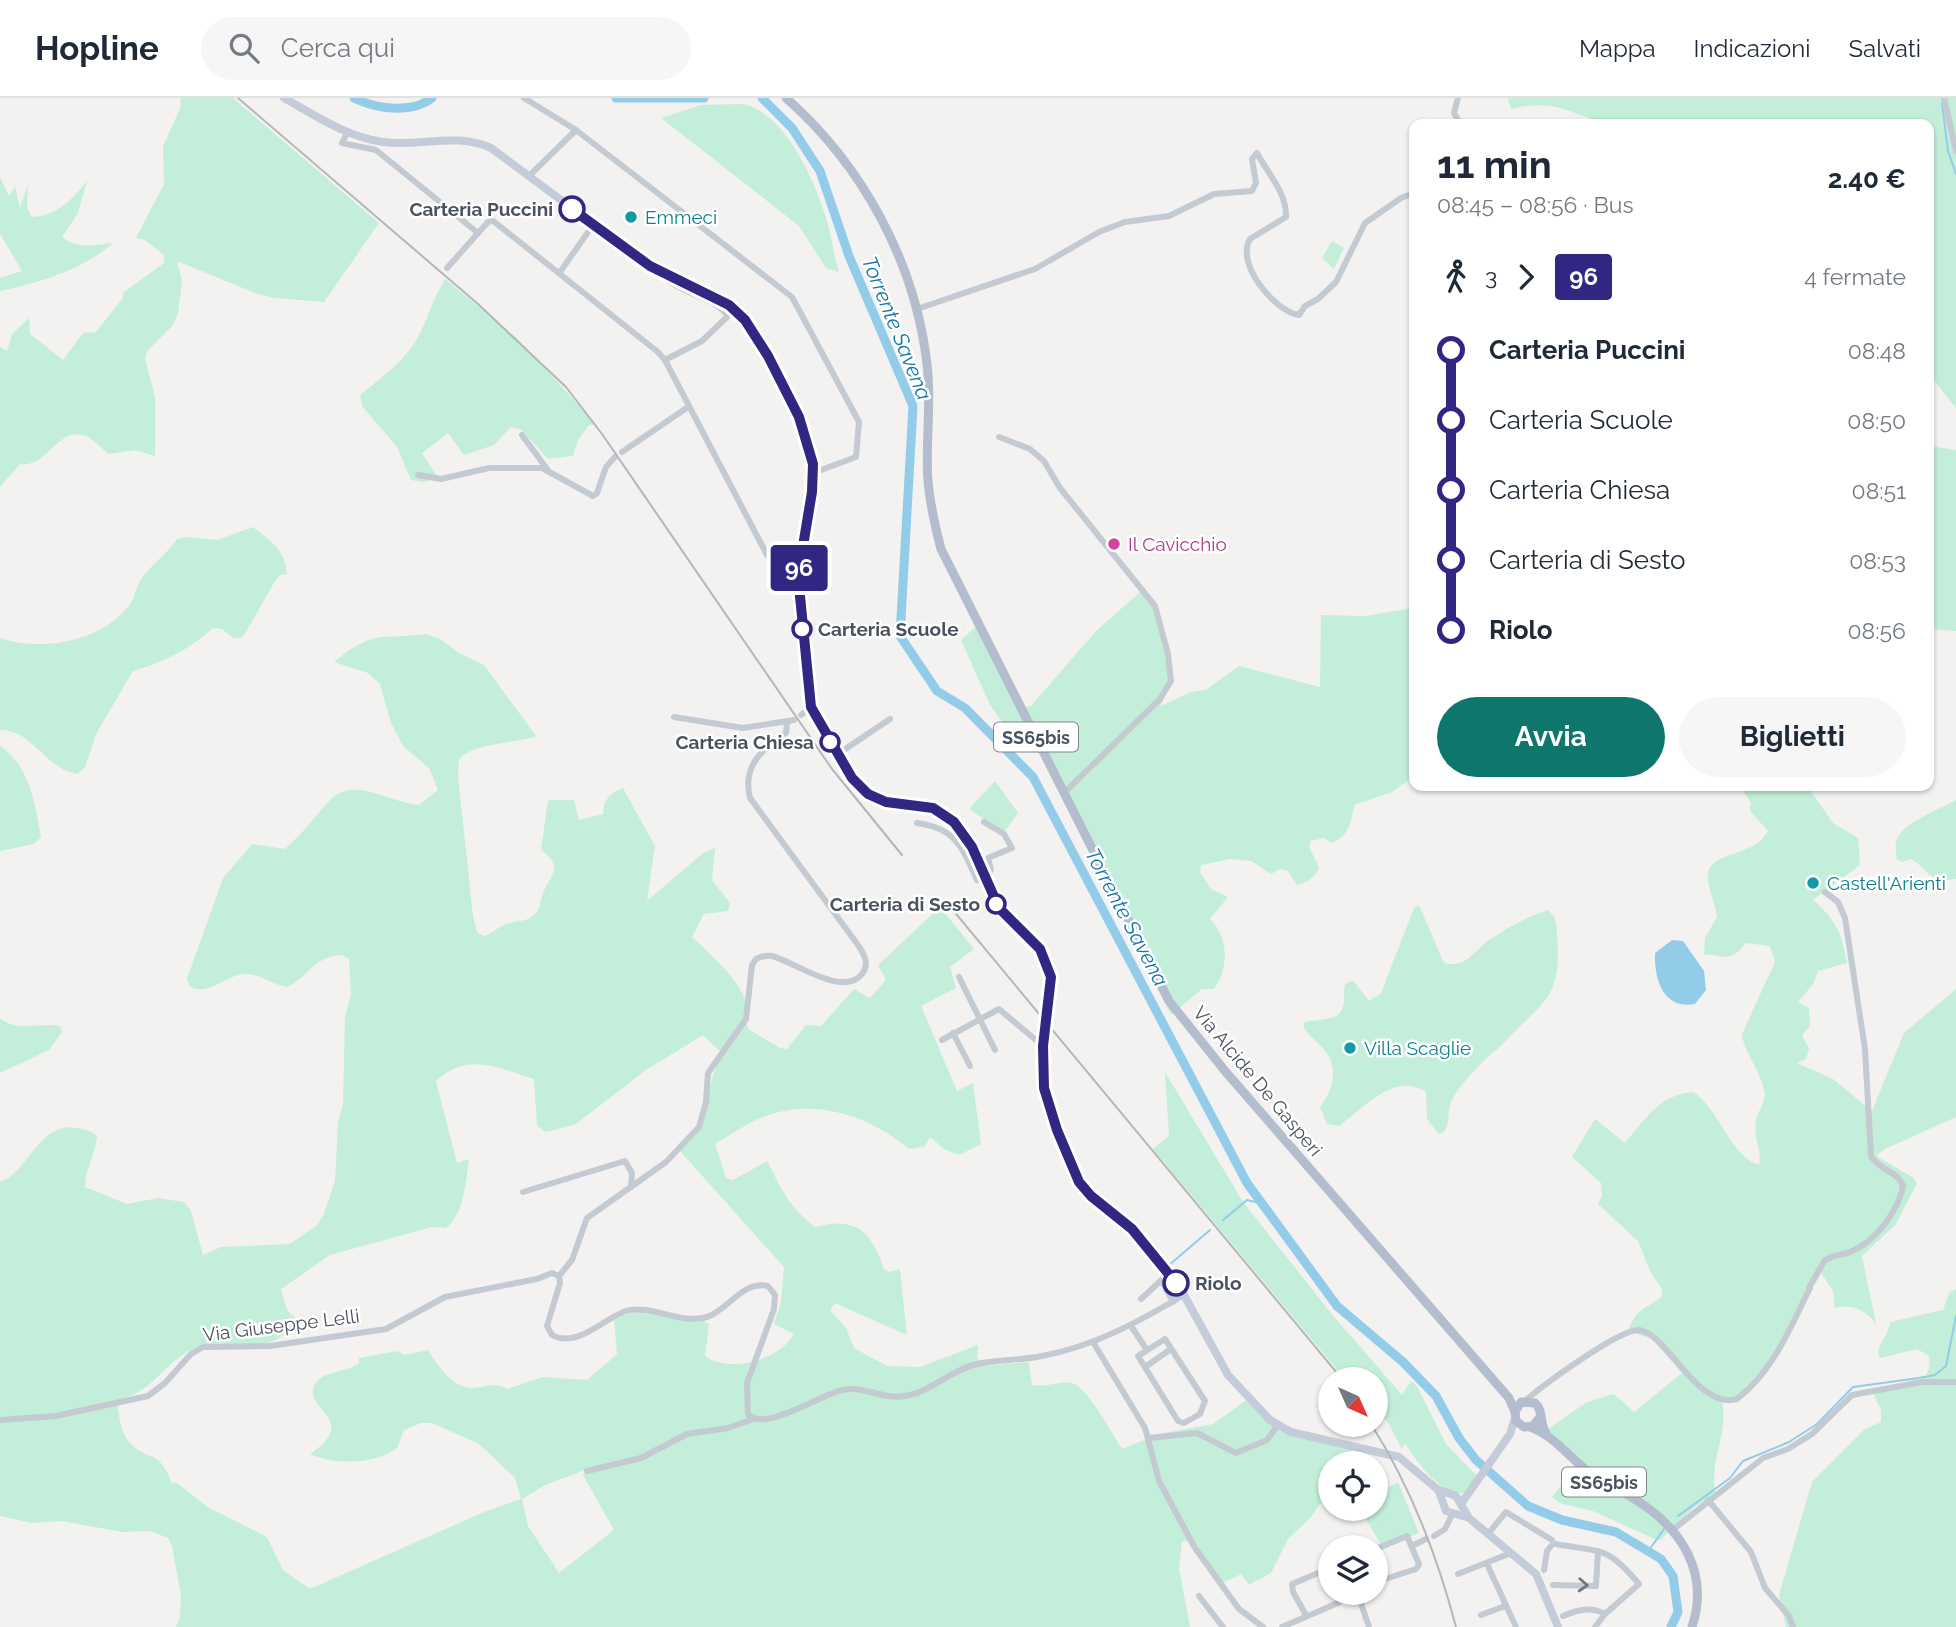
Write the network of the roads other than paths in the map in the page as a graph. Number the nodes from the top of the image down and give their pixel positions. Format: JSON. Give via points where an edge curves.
{"nodes":[{"id":1,"x":284,"y":98,"type":"edge"},
{"id":2,"x":524,"y":98,"type":"edge"},
{"id":3,"x":786,"y":98,"type":"edge"},
{"id":4,"x":1458,"y":98,"type":"edge"},
{"id":5,"x":1944,"y":98,"type":"edge"},
{"id":6,"x":1457,"y":119,"type":"edge"},
{"id":7,"x":576,"y":130,"type":"junction"},
{"id":8,"x":347,"y":133,"type":"junction"},
{"id":9,"x":1956,"y":151,"type":"edge"},
{"id":10,"x":528,"y":176,"type":"junction"},
{"id":11,"x":1409,"y":195,"type":"edge"},
{"id":12,"x":593,"y":225,"type":"junction"},
{"id":13,"x":478,"y":233,"type":"junction"},
{"id":14,"x":447,"y":268,"type":"dead end"},
{"id":15,"x":657,"y":270,"type":"junction"},
{"id":16,"x":560,"y":272,"type":"junction"},
{"id":17,"x":917,"y":309,"type":"junction"},
{"id":18,"x":665,"y":360,"type":"junction"},
{"id":19,"x":688,"y":407,"type":"junction"},
{"id":20,"x":522,"y":435,"type":"dead end"},
{"id":21,"x":999,"y":437,"type":"dead end"},
{"id":22,"x":622,"y":452,"type":"dead end"},
{"id":23,"x":615,"y":457,"type":"dead end"},
{"id":24,"x":547,"y":469,"type":"junction"},
{"id":25,"x":813,"y":473,"type":"junction"},
{"id":26,"x":418,"y":475,"type":"dead end"},
{"id":27,"x":802,"y":548,"type":"junction"},
{"id":28,"x":799,"y":562,"type":"junction"},
{"id":29,"x":786,"y":563,"type":"junction"},
{"id":30,"x":798,"y":576,"type":"junction"},
{"id":31,"x":811,"y":707,"type":"junction"},
{"id":32,"x":801,"y":715,"type":"dead end"},
{"id":33,"x":674,"y":717,"type":"dead end"},
{"id":34,"x":890,"y":719,"type":"dead end"},
{"id":35,"x":838,"y":754,"type":"junction"},
{"id":36,"x":1064,"y":793,"type":"junction"},
{"id":37,"x":984,"y":821,"type":"dead end"},
{"id":38,"x":917,"y":822,"type":"dead end"},
{"id":39,"x":985,"y":880,"type":"junction"},
{"id":40,"x":1825,"y":892,"type":"dead end"},
{"id":41,"x":959,"y":977,"type":"dead end"},
{"id":42,"x":981,"y":1019,"type":"junction"},
{"id":43,"x":953,"y":1034,"type":"junction"},
{"id":44,"x":942,"y":1040,"type":"dead end"},
{"id":45,"x":1043,"y":1046,"type":"junction"},
{"id":46,"x":995,"y":1049,"type":"dead end"},
{"id":47,"x":970,"y":1066,"type":"dead end"},
{"id":48,"x":631,"y":1187,"type":"junction"},
{"id":49,"x":523,"y":1192,"type":"dead end"},
{"id":50,"x":1168,"y":1273,"type":"junction"},
{"id":51,"x":559,"y":1276,"type":"junction"},
{"id":52,"x":1161,"y":1281,"type":"junction"},
{"id":53,"x":1184,"y":1295,"type":"junction"},
{"id":54,"x":1140,"y":1298,"type":"dead end"},
{"id":55,"x":1173,"y":1301,"type":"junction"},
{"id":56,"x":1132,"y":1326,"type":"junction"},
{"id":57,"x":1093,"y":1342,"type":"junction"},
{"id":58,"x":1171,"y":1349,"type":"junction"},
{"id":59,"x":1147,"y":1350,"type":"junction"},
{"id":60,"x":1145,"y":1367,"type":"junction"},
{"id":61,"x":1956,"y":1382,"type":"edge"},
{"id":62,"x":1510,"y":1398,"type":"junction"},
{"id":63,"x":1527,"y":1402,"type":"junction"},
{"id":64,"x":1515,"y":1415,"type":"junction"},
{"id":65,"x":1540,"y":1418,"type":"junction"},
{"id":66,"x":753,"y":1419,"type":"junction"},
{"id":67,"x":0,"y":1420,"type":"edge"},
{"id":68,"x":1277,"y":1426,"type":"junction"},
{"id":69,"x":1527,"y":1427,"type":"junction"},
{"id":70,"x":1546,"y":1433,"type":"junction"},
{"id":71,"x":1510,"y":1434,"type":"junction"},
{"id":72,"x":1149,"y":1438,"type":"junction"},
{"id":73,"x":587,"y":1471,"type":"dead end"},
{"id":74,"x":1709,"y":1500,"type":"junction"},
{"id":75,"x":1454,"y":1504,"type":"junction"},
{"id":76,"x":1672,"y":1527,"type":"junction"},
{"id":77,"x":1488,"y":1535,"type":"junction"},
{"id":78,"x":1434,"y":1536,"type":"dead end"},
{"id":79,"x":1426,"y":1539,"type":"dead end"},
{"id":80,"x":1388,"y":1544,"type":"edge"},
{"id":81,"x":1553,"y":1544,"type":"junction"},
{"id":82,"x":1412,"y":1546,"type":"junction"},
{"id":83,"x":1598,"y":1550,"type":"junction"},
{"id":84,"x":1511,"y":1553,"type":"junction"},
{"id":85,"x":1484,"y":1564,"type":"junction"},
{"id":86,"x":1318,"y":1573,"type":"edge"},
{"id":87,"x":1542,"y":1573,"type":"junction"},
{"id":88,"x":1458,"y":1574,"type":"dead end"},
{"id":89,"x":1388,"y":1578,"type":"edge"},
{"id":90,"x":1548,"y":1586,"type":"junction"},
{"id":91,"x":1199,"y":1596,"type":"dead end"},
{"id":92,"x":1333,"y":1605,"type":"edge"},
{"id":93,"x":1359,"y":1605,"type":"edge"},
{"id":94,"x":1505,"y":1606,"type":"junction"},
{"id":95,"x":1605,"y":1614,"type":"junction"},
{"id":96,"x":1307,"y":1615,"type":"junction"},
{"id":97,"x":1480,"y":1615,"type":"dead end"},
{"id":98,"x":1559,"y":1619,"type":"edge"},
{"id":99,"x":1223,"y":1627,"type":"edge"},
{"id":100,"x":1263,"y":1627,"type":"edge"},
{"id":101,"x":1282,"y":1627,"type":"edge"},
{"id":102,"x":1368,"y":1627,"type":"edge"},
{"id":103,"x":1516,"y":1627,"type":"edge"},
{"id":104,"x":1595,"y":1627,"type":"edge"},
{"id":105,"x":1692,"y":1627,"type":"edge"},
{"id":106,"x":1793,"y":1627,"type":"edge"}],
"edges":[{"from":1,"to":8,"type":"main road"},
{"from":2,"to":7,"type":"street"},
{"from":3,"to":17,"type":"main road","name":"Via Alcide De Gasperi","number":"SS65bis","via":[[853,170],[876,207]]},
{"from":4,"to":6,"type":"street"},
{"from":5,"to":9,"type":"street"},
{"from":7,"to":10,"type":"street"},
{"from":7,"to":25,"type":"street","via":[[795,301],[859,422],[856,457]]},
{"from":8,"to":10,"type":"main road","via":[[393,142],[478,142]]},
{"from":8,"to":13,"type":"street","via":[[342,142],[376,150]]},
{"from":10,"to":12,"type":"main road"},
{"from":11,"to":17,"type":"street","via":[[1365,223],[1336,282],[1299,315],[1290,314],[1272,299],[1245,254],[1250,239],[1286,217],[1283,194],[1257,153],[1252,159],[1256,183],[1252,191],[1214,194],[1169,216],[1125,222],[1035,269]]},
{"from":12,"to":15,"type":"main road"},
{"from":12,"to":16,"type":"street"},
{"from":13,"to":14,"type":"street"},
{"from":13,"to":16,"type":"street","via":[[492,220]]},
{"from":15,"to":18,"type":"street","via":[[675,286],[721,308],[728,316],[702,341]]},
{"from":15,"to":25,"type":"main road","via":[[722,300],[749,326],[799,417]]},
{"from":16,"to":18,"type":"street"},
{"from":17,"to":36,"type":"main road","name":"Via Alcide De Gasperi","number":"SS65bis","via":[[928,365],[928,481],[941,549]]},
{"from":18,"to":19,"type":"street"},
{"from":19,"to":22,"type":"street"},
{"from":19,"to":29,"type":"street","via":[[767,555]]},
{"from":20,"to":24,"type":"street"},
{"from":21,"to":36,"type":"street","via":[[1030,449],[1044,461],[1059,488],[1155,606],[1168,654],[1171,681],[1160,699]]},
{"from":23,"to":24,"type":"street","via":[[593,496]]},
{"from":24,"to":26,"type":"street","via":[[489,468],[441,479]]},
{"from":25,"to":27,"type":"main road"},
{"from":27,"to":28,"type":"main road"},
{"from":27,"to":29,"type":"street"},
{"from":28,"to":29,"type":"street"},
{"from":28,"to":30,"type":"main road"},
{"from":29,"to":30,"type":"street"},
{"from":30,"to":31,"type":"main road"},
{"from":31,"to":32,"type":"street"},
{"from":31,"to":35,"type":"main road"},
{"from":33,"to":48,"type":"street","via":[[734,727],[790,722],[786,733],[765,747],[752,765],[750,798],[851,934],[866,968],[858,979],[840,983],[774,957],[756,959],[746,1019],[708,1073],[699,1127],[666,1162]]},
{"from":34,"to":35,"type":"street"},
{"from":35,"to":39,"type":"main road","via":[[868,794],[886,802],[933,808],[949,817],[969,841]]},
{"from":36,"to":62,"type":"main road","name":"Via Alcide De Gasperi","number":"SS65bis","via":[[1182,1020]]},
{"from":37,"to":39,"type":"street","via":[[1004,834],[1012,848],[988,858],[990,870]]},
{"from":38,"to":39,"type":"street","via":[[946,831],[961,848],[977,880]]},
{"from":39,"to":45,"type":"main road","via":[[999,908],[1038,945],[1049,966],[1051,1000]]},
{"from":40,"to":63,"type":"street","via":[[1838,902],[1845,918],[1865,1049],[1871,1156],[1903,1186],[1892,1211],[1877,1232],[1856,1249],[1825,1260],[1791,1330],[1737,1399],[1712,1395],[1650,1335],[1639,1330],[1624,1334],[1538,1388]]},
{"from":41,"to":42,"type":"street"},
{"from":42,"to":43,"type":"street"},
{"from":42,"to":45,"type":"street","via":[[1003,1009],[1012,1023]]},
{"from":42,"to":46,"type":"street"},
{"from":43,"to":44,"type":"street"},
{"from":43,"to":47,"type":"street"},
{"from":45,"to":50,"type":"main road","via":[[1048,1107],[1079,1182],[1132,1229]]},
{"from":48,"to":49,"type":"street","via":[[632,1173],[625,1161]]},
{"from":48,"to":51,"type":"street","via":[[587,1218],[572,1260]]},
{"from":50,"to":52,"type":"street"},
{"from":50,"to":53,"type":"main road"},
{"from":51,"to":66,"type":"street","via":[[547,1326],[552,1335],[562,1338],[631,1311],[706,1317],[747,1290],[768,1286],[775,1295],[774,1309],[746,1391],[748,1414]]},
{"from":51,"to":67,"type":"street","name":"Via Giuseppe Lelli","via":[[552,1273],[450,1296],[386,1329],[270,1346],[209,1345],[191,1353],[148,1396],[55,1416]]},
{"from":52,"to":54,"type":"street"},
{"from":52,"to":55,"type":"street"},
{"from":53,"to":55,"type":"street"},
{"from":53,"to":68,"type":"main road","via":[[1228,1375]]},
{"from":55,"to":56,"type":"street"},
{"from":56,"to":57,"type":"street"},
{"from":56,"to":59,"type":"street"},
{"from":57,"to":66,"type":"street","via":[[1042,1356],[971,1366],[910,1395],[886,1398],[844,1389],[780,1415]]},
{"from":57,"to":72,"type":"street"},
{"from":58,"to":59,"type":"street","via":[[1165,1339]]},
{"from":58,"to":60,"type":"street"},
{"from":58,"to":60,"type":"street","via":[[1205,1401],[1200,1414],[1189,1422],[1178,1421]]},
{"from":59,"to":60,"type":"street","via":[[1138,1356]]},
{"from":61,"to":74,"type":"street","via":[[1922,1382],[1852,1395],[1812,1434],[1763,1458]]},
{"from":62,"to":63,"type":"main road","name":"Via Alcide De Gasperi","number":"SS65bis"},
{"from":62,"to":64,"type":"main road","name":"Via Alcide De Gasperi","number":"SS65bis"},
{"from":63,"to":64,"type":"main road"},
{"from":63,"to":65,"type":"main road","number":"SS65bis","via":[[1540,1409]]},
{"from":64,"to":69,"type":"main road","number":"SS65bis"},
{"from":64,"to":71,"type":"main road"},
{"from":65,"to":69,"type":"main road"},
{"from":65,"to":70,"type":"main road","number":"SS65bis"},
{"from":66,"to":73,"type":"street","via":[[687,1434],[641,1458]]},
{"from":68,"to":72,"type":"street","via":[[1267,1440],[1236,1453],[1197,1433]]},
{"from":68,"to":75,"type":"main road","via":[[1399,1457]]},
{"from":69,"to":70,"type":"main road"},
{"from":69,"to":71,"type":"main road"},
{"from":70,"to":76,"type":"main road","number":"SS65bis","via":[[1588,1472]]},
{"from":71,"to":75,"type":"main road","via":[[1470,1492]]},
{"from":72,"to":100,"type":"street","via":[[1159,1481],[1195,1548],[1239,1609]]},
{"from":74,"to":76,"type":"street"},
{"from":74,"to":106,"type":"street","via":[[1751,1552],[1765,1588]]},
{"from":75,"to":77,"type":"main road"},
{"from":75,"to":78,"type":"street","via":[[1446,1529]]},
{"from":76,"to":105,"type":"main road","number":"SS65bis","via":[[1695,1566]]},
{"from":77,"to":81,"type":"street","via":[[1506,1512]]},
{"from":77,"to":84,"type":"main road"},
{"from":79,"to":82,"type":"street"},
{"from":80,"to":82,"type":"street","via":[[1407,1536]]},
{"from":81,"to":83,"type":"street"},
{"from":81,"to":87,"type":"street"},
{"from":82,"to":89,"type":"street","via":[[1418,1567]]},
{"from":90,"to":83,"type":"street","one_way":true,"via":[[1596,1586]]},
{"from":83,"to":95,"type":"street","via":[[1617,1558],[1639,1584]]},
{"from":84,"to":85,"type":"street"},
{"from":84,"to":87,"type":"main road"},
{"from":85,"to":88,"type":"street"},
{"from":85,"to":94,"type":"street","via":[[1488,1564]]},
{"from":86,"to":96,"type":"street","via":[[1292,1584]]},
{"from":87,"to":90,"type":"main road"},
{"from":90,"to":98,"type":"main road"},
{"from":91,"to":99,"type":"street"},
{"from":92,"to":96,"type":"street"},
{"from":93,"to":102,"type":"street"},
{"from":94,"to":97,"type":"street"},
{"from":94,"to":103,"type":"street"},
{"from":95,"to":98,"type":"street","via":[[1577,1610]]},
{"from":95,"to":104,"type":"street"},
{"from":96,"to":101,"type":"street"}]}
